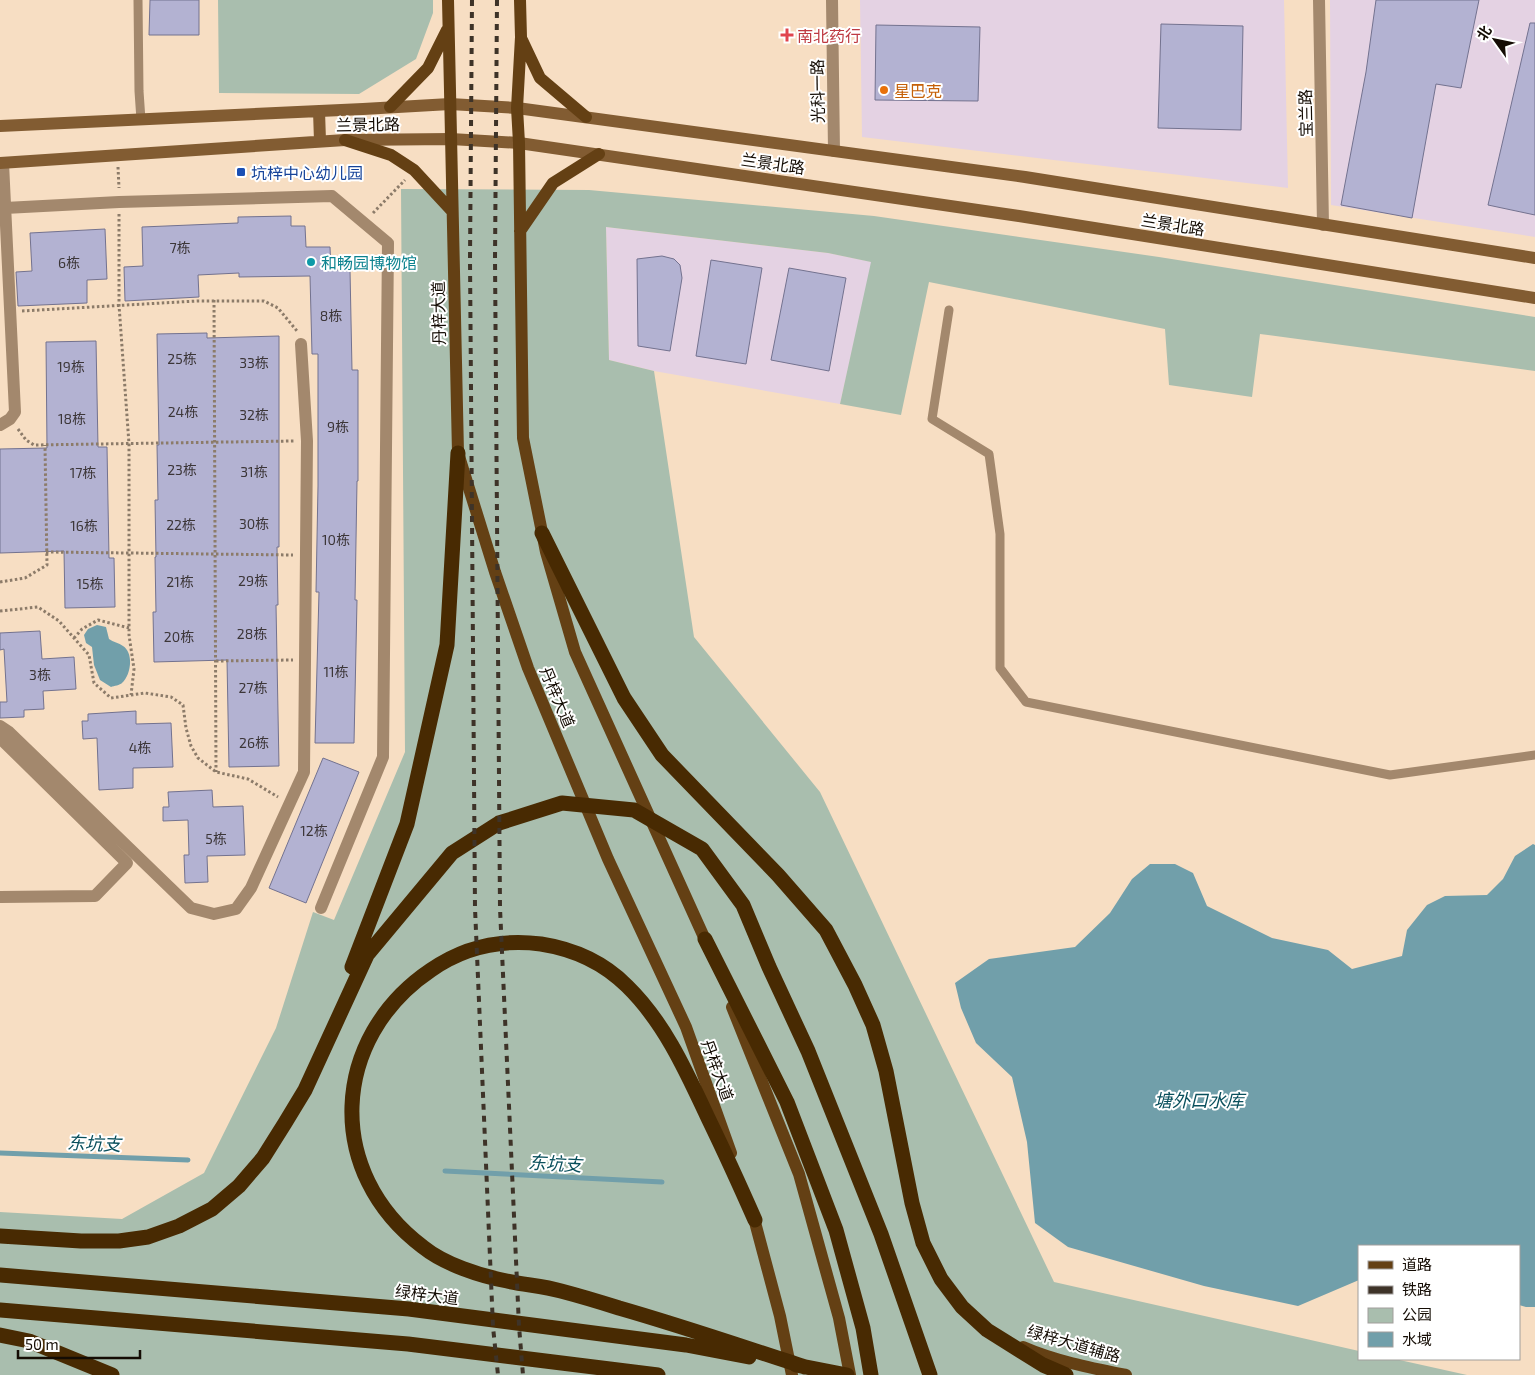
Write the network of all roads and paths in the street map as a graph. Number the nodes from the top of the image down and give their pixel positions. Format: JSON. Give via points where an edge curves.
{"nodes":[{"id":1,"x":138,"y":0,"type":"edge"},
{"id":2,"x":448,"y":0,"type":"edge"},
{"id":3,"x":520,"y":0,"type":"edge"},
{"id":4,"x":832,"y":0,"type":"edge"},
{"id":5,"x":1319,"y":0,"type":"edge"},
{"id":6,"x":448,"y":27,"type":"junction"},
{"id":7,"x":521,"y":37,"type":"junction"},
{"id":8,"x":450,"y":104,"type":"junction"},
{"id":9,"x":390,"y":108,"type":"junction"},
{"id":10,"x":517,"y":108,"type":"junction"},
{"id":11,"x":319,"y":111,"type":"junction"},
{"id":12,"x":586,"y":117,"type":"junction"},
{"id":13,"x":141,"y":120,"type":"junction"},
{"id":14,"x":0,"y":126,"type":"edge"},
{"id":15,"x":452,"y":139,"type":"junction"},
{"id":16,"x":345,"y":140,"type":"junction"},
{"id":17,"x":320,"y":141,"type":"junction"},
{"id":18,"x":520,"y":143,"type":"junction"},
{"id":19,"x":834,"y":151,"type":"junction"},
{"id":20,"x":599,"y":154,"type":"junction"},
{"id":21,"x":118,"y":155,"type":"junction"},
{"id":22,"x":2,"y":163,"type":"edge"},
{"id":23,"x":414,"y":170,"type":"junction"},
{"id":24,"x":119,"y":202,"type":"junction"},
{"id":25,"x":6,"y":208,"type":"junction"},
{"id":26,"x":452,"y":211,"type":"junction"},
{"id":27,"x":364,"y":222,"type":"junction"},
{"id":28,"x":1323,"y":225,"type":"junction"},
{"id":29,"x":520,"y":231,"type":"junction"},
{"id":30,"x":1535,"y":258,"type":"edge"},
{"id":31,"x":1535,"y":298,"type":"edge"},
{"id":32,"x":214,"y":300,"type":"junction"},
{"id":33,"x":119,"y":305,"type":"junction"},
{"id":34,"x":949,"y":310,"type":"dead end"},
{"id":35,"x":10,"y":312,"type":"junction"},
{"id":36,"x":301,"y":344,"type":"joint"},
{"id":37,"x":5,"y":422,"type":"edge"},
{"id":38,"x":308,"y":441,"type":"junction"},
{"id":39,"x":215,"y":443,"type":"junction"},
{"id":40,"x":129,"y":444,"type":"junction"},
{"id":41,"x":45,"y":445,"type":"junction"},
{"id":42,"x":458,"y":453,"type":"junction"},
{"id":43,"x":542,"y":533,"type":"junction"},
{"id":44,"x":46,"y":552,"type":"junction"},
{"id":45,"x":215,"y":553,"type":"junction"},
{"id":46,"x":129,"y":554,"type":"junction"},
{"id":47,"x":306,"y":555,"type":"junction"},
{"id":48,"x":0,"y":582,"type":"edge"},
{"id":49,"x":0,"y":611,"type":"edge"},
{"id":50,"x":129,"y":628,"type":"junction"},
{"id":51,"x":74,"y":638,"type":"junction"},
{"id":52,"x":305,"y":659,"type":"junction"},
{"id":53,"x":216,"y":661,"type":"junction"},
{"id":54,"x":131,"y":695,"type":"junction"},
{"id":55,"x":0,"y":726,"type":"edge"},
{"id":56,"x":1,"y":739,"type":"edge"},
{"id":57,"x":1535,"y":755,"type":"edge"},
{"id":58,"x":216,"y":772,"type":"junction"},
{"id":59,"x":290,"y":803,"type":"junction"},
{"id":60,"x":0,"y":897,"type":"edge"},
{"id":61,"x":321,"y":908,"type":"dead end"},
{"id":62,"x":705,"y":939,"type":"junction"},
{"id":63,"x":305,"y":1090,"type":"junction"},
{"id":64,"x":755,"y":1220,"type":"junction"},
{"id":65,"x":0,"y":1236,"type":"edge"},
{"id":66,"x":0,"y":1275,"type":"edge"},
{"id":67,"x":0,"y":1310,"type":"edge"},
{"id":68,"x":986,"y":1330,"type":"junction"},
{"id":69,"x":0,"y":1335,"type":"edge"},
{"id":70,"x":805,"y":1367,"type":"junction"},
{"id":71,"x":112,"y":1375,"type":"edge"},
{"id":72,"x":658,"y":1375,"type":"edge"},
{"id":73,"x":792,"y":1375,"type":"edge"},
{"id":74,"x":848,"y":1375,"type":"edge"},
{"id":75,"x":871,"y":1375,"type":"edge"},
{"id":76,"x":930,"y":1375,"type":"edge"},
{"id":77,"x":1066,"y":1375,"type":"edge"},
{"id":78,"x":1126,"y":1375,"type":"edge"}],
"edges":[{"from":1,"to":13,"type":"lane"},
{"from":2,"to":6,"type":"main road","name":"丹梓大道"},
{"from":3,"to":7,"type":"main road","name":"丹梓大道"},
{"from":4,"to":19,"type":"street","name":"光科一路"},
{"from":5,"to":28,"type":"street","name":"宝兰路"},
{"from":6,"to":8,"type":"main road","name":"丹梓大道"},
{"from":6,"to":9,"type":"main road","via":[[428,68]]},
{"from":7,"to":10,"type":"main road","name":"丹梓大道"},
{"from":7,"to":12,"type":"main road","via":[[540,78]]},
{"from":8,"to":9,"type":"main road","name":"兰景北路"},
{"from":8,"to":10,"type":"main road","name":"兰景北路"},
{"from":8,"to":15,"type":"main road","name":"丹梓大道"},
{"from":9,"to":11,"type":"main road","name":"兰景北路"},
{"from":10,"to":12,"type":"main road","name":"兰景北路"},
{"from":10,"to":18,"type":"main road","name":"丹梓大道"},
{"from":11,"to":13,"type":"main road","name":"兰景北路"},
{"from":11,"to":17,"type":"main road"},
{"from":12,"to":19,"type":"main road","name":"兰景北路"},
{"from":13,"to":14,"type":"main road","name":"兰景北路"},
{"from":15,"to":16,"type":"main road","name":"兰景北路"},
{"from":15,"to":18,"type":"main road","name":"兰景北路"},
{"from":15,"to":26,"type":"main road","name":"丹梓大道"},
{"from":16,"to":17,"type":"main road","name":"兰景北路"},
{"from":16,"to":23,"type":"main road","via":[[392,154]]},
{"from":17,"to":21,"type":"main road","name":"兰景北路"},
{"from":18,"to":20,"type":"main road","name":"兰景北路"},
{"from":18,"to":29,"type":"main road","name":"丹梓大道"},
{"from":19,"to":28,"type":"main road","name":"兰景北路"},
{"from":20,"to":29,"type":"main road","via":[[553,183]]},
{"from":20,"to":31,"type":"main road","name":"兰景北路"},
{"from":21,"to":22,"type":"main road","name":"兰景北路"},
{"from":21,"to":24,"type":"path"},
{"from":22,"to":25,"type":"street"},
{"from":23,"to":26,"type":"main road"},
{"from":23,"to":27,"type":"path"},
{"from":24,"to":25,"type":"street"},
{"from":24,"to":27,"type":"street","via":[[332,196]]},
{"from":24,"to":33,"type":"path"},
{"from":25,"to":35,"type":"street"},
{"from":26,"to":42,"type":"main road","name":"丹梓大道"},
{"from":27,"to":61,"type":"street","via":[[388,243],[383,757]]},
{"from":28,"to":30,"type":"main road","name":"兰景北路"},
{"from":29,"to":43,"type":"main road","name":"丹梓大道","via":[[523,438]]},
{"from":32,"to":33,"type":"path"},
{"from":32,"to":36,"type":"path","via":[[264,301],[278,308],[297,330]]},
{"from":32,"to":39,"type":"path"},
{"from":33,"to":35,"type":"path"},
{"from":33,"to":40,"type":"path"},
{"from":34,"to":57,"type":"lane","via":[[932,420],[990,454],[1000,534],[1000,668],[1026,702],[1390,775]]},
{"from":35,"to":37,"type":"street","via":[[15,412]]},
{"from":36,"to":38,"type":"street"},
{"from":37,"to":41,"type":"path","via":[[34,445]]},
{"from":38,"to":39,"type":"path"},
{"from":38,"to":47,"type":"street"},
{"from":39,"to":40,"type":"path"},
{"from":39,"to":45,"type":"path"},
{"from":40,"to":41,"type":"path"},
{"from":40,"to":46,"type":"path"},
{"from":41,"to":44,"type":"path"},
{"from":42,"to":63,"type":"highway","via":[[447,645],[407,824]]},
{"from":42,"to":64,"type":"main road","name":"丹梓大道","via":[[528,668],[608,859],[686,1027]]},
{"from":43,"to":62,"type":"main road","name":"丹梓大道","via":[[575,652]]},
{"from":43,"to":68,"type":"highway","via":[[624,698],[662,756],[778,875],[826,930],[873,1025],[923,1243],[941,1279],[962,1307]]},
{"from":44,"to":46,"type":"path"},
{"from":44,"to":48,"type":"path","via":[[47,564],[24,578]]},
{"from":45,"to":46,"type":"path"},
{"from":45,"to":47,"type":"path"},
{"from":45,"to":53,"type":"path"},
{"from":46,"to":50,"type":"path"},
{"from":47,"to":52,"type":"street"},
{"from":49,"to":51,"type":"path","via":[[38,607],[59,621]]},
{"from":50,"to":51,"type":"path","via":[[98,620]]},
{"from":50,"to":54,"type":"path","via":[[134,669]]},
{"from":51,"to":54,"type":"path","via":[[89,655],[94,683],[111,698]]},
{"from":52,"to":53,"type":"path"},
{"from":52,"to":59,"type":"street","via":[[304,772]]},
{"from":53,"to":58,"type":"path"},
{"from":54,"to":58,"type":"path","via":[[171,696],[184,705],[192,746],[198,758]]},
{"from":55,"to":59,"type":"street","via":[[191,908],[214,914],[236,909],[251,888]]},
{"from":56,"to":60,"type":"street","via":[[127,863],[96,896]]},
{"from":58,"to":59,"type":"path","via":[[248,779]]},
{"from":62,"to":74,"type":"main road","name":"丹梓大道","via":[[799,1174],[839,1318]]},
{"from":62,"to":75,"type":"highway","via":[[787,1102],[836,1230],[863,1328]]},
{"from":63,"to":65,"type":"highway","via":[[263,1158],[239,1186],[212,1209],[179,1226],[148,1237],[119,1241]]},
{"from":63,"to":76,"type":"highway","via":[[367,955],[452,854],[499,823],[562,803],[634,810],[702,848],[743,905],[846,1145]]},
{"from":64,"to":70,"type":"highway","via":[[686,1070],[664,1034],[626,985],[585,957],[559,947],[528,943],[499,943],[470,949],[417,979],[382,1017],[367,1043],[357,1069],[352,1099],[352,1128],[358,1156],[367,1181],[383,1208],[400,1229],[426,1250],[463,1268],[506,1281],[559,1290]]},
{"from":64,"to":73,"type":"main road","name":"丹梓大道"},
{"from":66,"to":70,"type":"highway","name":"绿梓大道","via":[[409,1309],[686,1345]]},
{"from":67,"to":72,"type":"highway","via":[[408,1344]]},
{"from":68,"to":77,"type":"highway","via":[[1043,1366]]},
{"from":68,"to":78,"type":"main road","name":"绿梓大道辅路","via":[[1035,1352]]},
{"from":69,"to":71,"type":"highway","via":[[29,1341]]},
{"from":70,"to":74,"type":"highway","name":"绿梓大道"}]}
